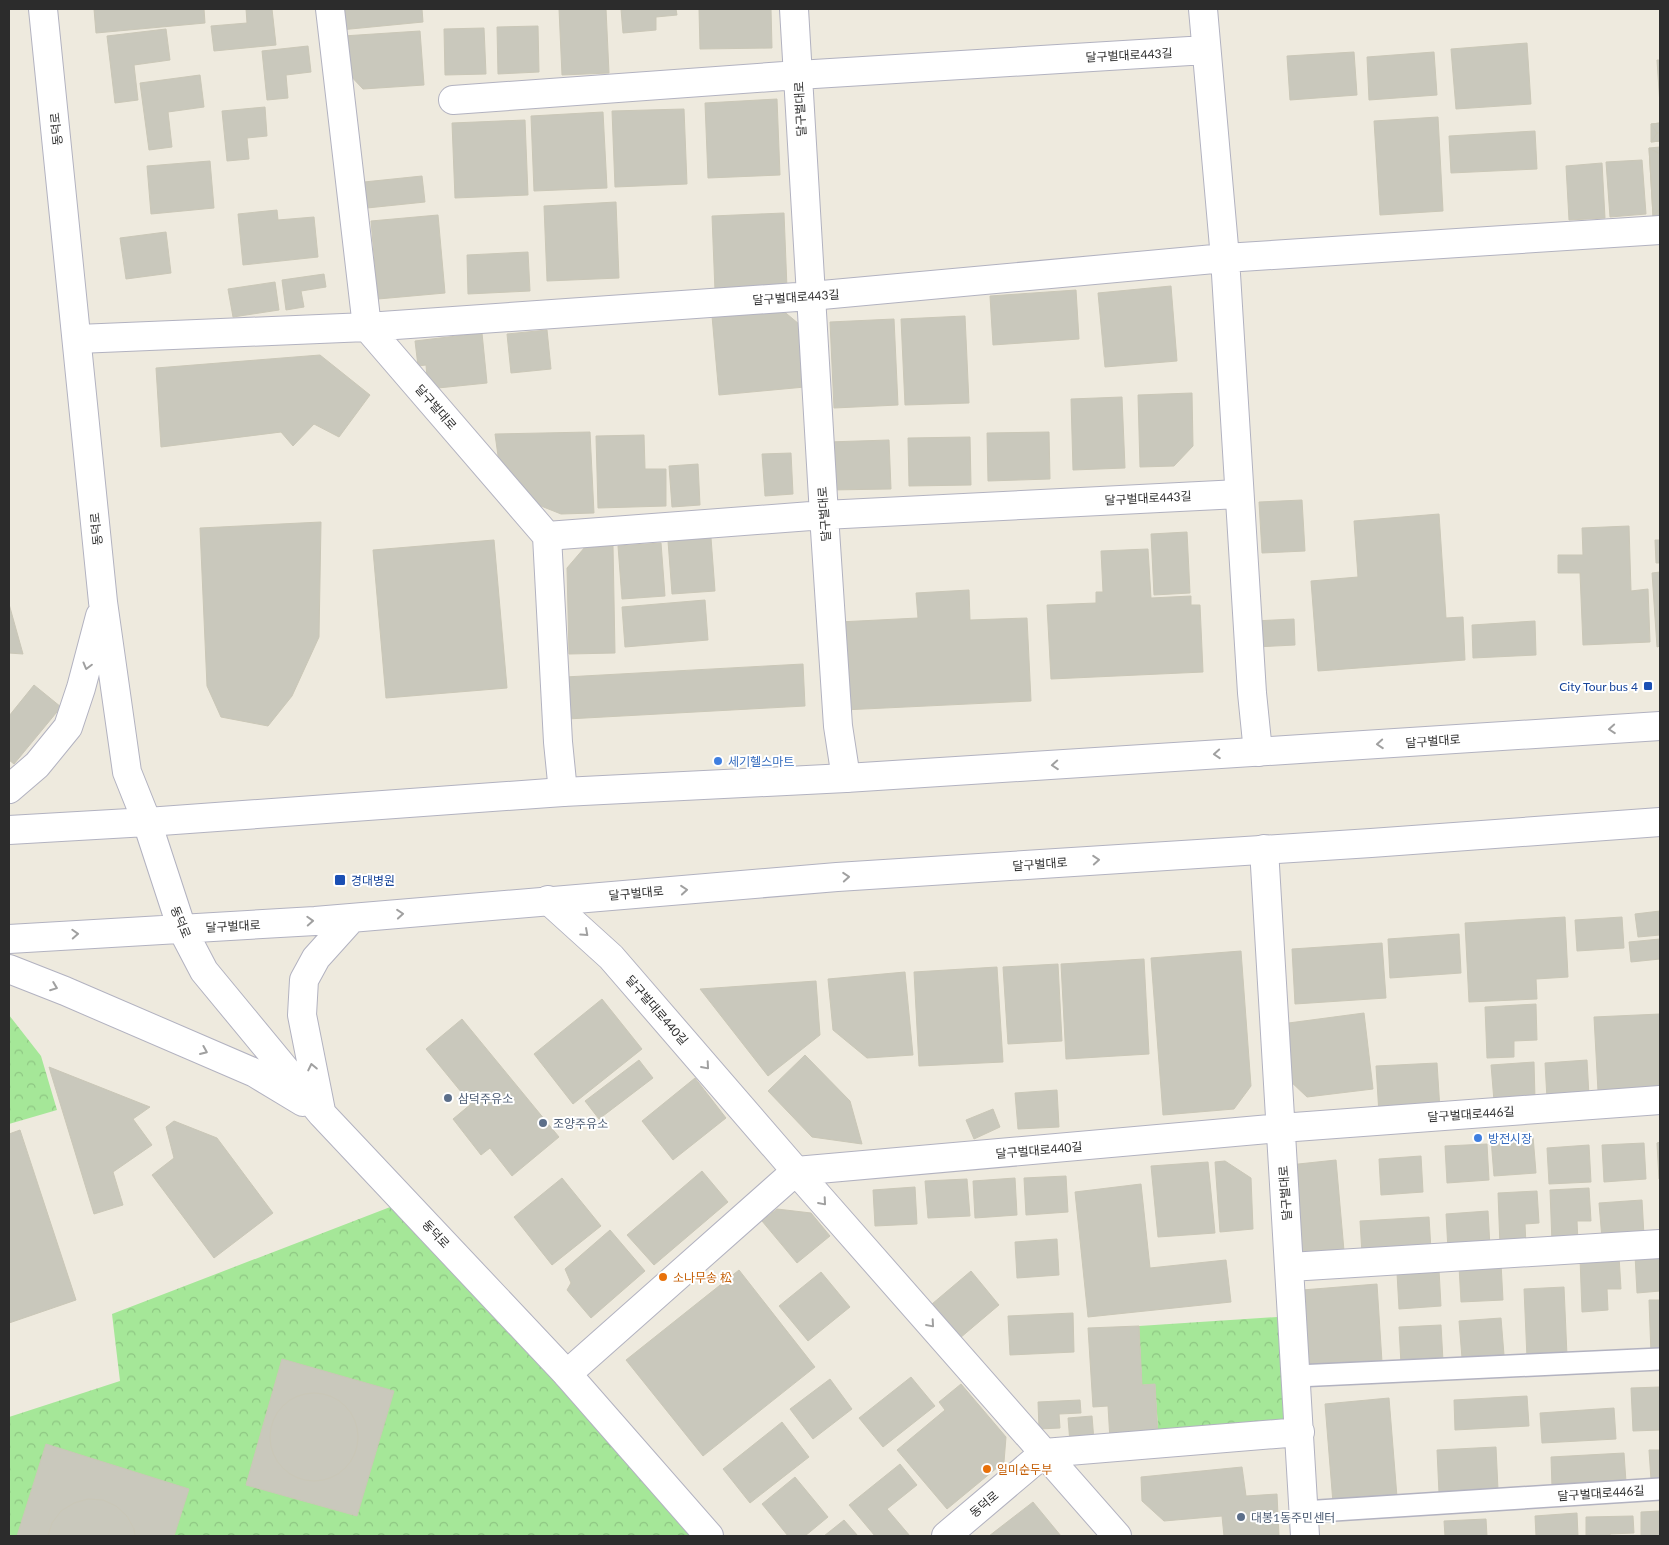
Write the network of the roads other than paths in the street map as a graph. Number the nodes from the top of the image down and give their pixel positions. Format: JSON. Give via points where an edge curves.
{"nodes":[{"id":1,"x":43,"y":9,"type":"edge"},
{"id":2,"x":330,"y":9,"type":"edge"},
{"id":3,"x":794,"y":9,"type":"edge"},
{"id":4,"x":1203,"y":9,"type":"edge"},
{"id":5,"x":1206,"y":50,"type":"junction"},
{"id":6,"x":798,"y":75,"type":"junction"},
{"id":7,"x":453,"y":100,"type":"dead end"},
{"id":8,"x":1660,"y":230,"type":"edge"},
{"id":9,"x":1225,"y":258,"type":"junction"},
{"id":10,"x":811,"y":296,"type":"junction"},
{"id":11,"x":366,"y":327,"type":"junction"},
{"id":12,"x":78,"y":338,"type":"junction"},
{"id":13,"x":1239,"y":494,"type":"junction"},
{"id":14,"x":824,"y":515,"type":"junction"},
{"id":15,"x":547,"y":536,"type":"junction"},
{"id":16,"x":103,"y":602,"type":"junction"},
{"id":17,"x":1660,"y":726,"type":"edge"},
{"id":18,"x":1258,"y":752,"type":"junction"},
{"id":19,"x":846,"y":778,"type":"junction"},
{"id":20,"x":9,"y":789,"type":"edge"},
{"id":21,"x":563,"y":792,"type":"junction"},
{"id":22,"x":147,"y":822,"type":"junction"},
{"id":23,"x":1660,"y":822,"type":"edge"},
{"id":24,"x":9,"y":830,"type":"edge"},
{"id":25,"x":1264,"y":849,"type":"junction"},
{"id":26,"x":548,"y":900,"type":"junction"},
{"id":27,"x":352,"y":918,"type":"junction"},
{"id":28,"x":182,"y":929,"type":"junction"},
{"id":29,"x":9,"y":938,"type":"edge"},
{"id":30,"x":9,"y":969,"type":"edge"},
{"id":31,"x":1660,"y":1100,"type":"edge"},
{"id":32,"x":322,"y":1114,"type":"junction"},
{"id":33,"x":1281,"y":1128,"type":"junction"},
{"id":34,"x":796,"y":1172,"type":"junction"},
{"id":35,"x":1660,"y":1244,"type":"edge"},
{"id":36,"x":1290,"y":1267,"type":"junction"},
{"id":37,"x":1660,"y":1359,"type":"edge"},
{"id":38,"x":568,"y":1374,"type":"junction"},
{"id":39,"x":1297,"y":1376,"type":"junction"},
{"id":40,"x":1300,"y":1432,"type":"junction"},
{"id":41,"x":1044,"y":1453,"type":"junction"},
{"id":42,"x":1660,"y":1489,"type":"edge"},
{"id":43,"x":1304,"y":1524,"type":"edge"},
{"id":44,"x":709,"y":1536,"type":"edge"},
{"id":45,"x":946,"y":1536,"type":"edge"},
{"id":46,"x":1117,"y":1536,"type":"edge"}],
"edges":[{"from":1,"to":12,"type":"street","name":"동덕로"},
{"from":2,"to":11,"type":"street"},
{"from":3,"to":6,"type":"street","name":"달구벌대로"},
{"from":4,"to":5,"type":"street"},
{"from":5,"to":6,"type":"street","name":"달구벌대로443길"},
{"from":5,"to":9,"type":"street"},
{"from":6,"to":7,"type":"street","name":"달구벌대로443길"},
{"from":6,"to":10,"type":"street","name":"달구벌대로"},
{"from":8,"to":9,"type":"street","name":"달구벌대로443길"},
{"from":9,"to":10,"type":"street","name":"달구벌대로443길"},
{"from":9,"to":13,"type":"street"},
{"from":10,"to":11,"type":"street","name":"달구벌대로443길"},
{"from":10,"to":14,"type":"street","name":"달구벌대로"},
{"from":11,"to":12,"type":"street"},
{"from":11,"to":15,"type":"street","name":"달구벌대로"},
{"from":12,"to":16,"type":"street","name":"동덕로"},
{"from":13,"to":14,"type":"street","name":"달구벌대로443길"},
{"from":13,"to":18,"type":"street"},
{"from":14,"to":15,"type":"street","name":"달구벌대로443길"},
{"from":14,"to":19,"type":"street","name":"달구벌대로","via":[[838,726]]},
{"from":15,"to":21,"type":"street"},
{"from":16,"to":20,"type":"street","one_way":true,"via":[[68,727],[37,765]]},
{"from":16,"to":22,"type":"street","name":"동덕로","via":[[127,772]]},
{"from":17,"to":18,"type":"street","name":"달구벌대로","one_way":true},
{"from":18,"to":19,"type":"street","name":"달구벌대로","one_way":true},
{"from":19,"to":21,"type":"street","name":"달구벌대로"},
{"from":21,"to":22,"type":"street","name":"달구벌대로"},
{"from":22,"to":24,"type":"street","name":"달구벌대로"},
{"from":22,"to":28,"type":"street","name":"동덕로"},
{"from":23,"to":25,"type":"street","name":"달구벌대로"},
{"from":26,"to":25,"type":"street","name":"달구벌대로","one_way":true},
{"from":25,"to":33,"type":"street","name":"달구벌대로"},
{"from":27,"to":26,"type":"street","name":"달구벌대로","one_way":true},
{"from":26,"to":34,"type":"street","name":"달구벌대로440길","one_way":true,"via":[[612,957]]},
{"from":28,"to":27,"type":"street","name":"달구벌대로","one_way":true},
{"from":32,"to":27,"type":"street","one_way":true,"via":[[302,1015],[304,980],[316,958]]},
{"from":29,"to":28,"type":"street","name":"달구벌대로","one_way":true},
{"from":28,"to":32,"type":"street","name":"동덕로","via":[[204,971]]},
{"from":30,"to":32,"type":"street","one_way":true,"via":[[255,1073]]},
{"from":31,"to":33,"type":"street","name":"달구벌대로446길"},
{"from":32,"to":38,"type":"street","name":"동덕로"},
{"from":33,"to":34,"type":"street","name":"달구벌대로440길"},
{"from":33,"to":36,"type":"street","name":"달구벌대로"},
{"from":34,"to":38,"type":"street"},
{"from":34,"to":41,"type":"street","name":"달구벌대로440길","one_way":true},
{"from":35,"to":36,"type":"street"},
{"from":36,"to":39,"type":"street","name":"달구벌대로"},
{"from":37,"to":39,"type":"lane"},
{"from":38,"to":44,"type":"street","name":"동덕로"},
{"from":39,"to":40,"type":"street","name":"달구벌대로"},
{"from":40,"to":41,"type":"street"},
{"from":40,"to":43,"type":"street","name":"달구벌대로"},
{"from":41,"to":45,"type":"street","name":"동덕로"},
{"from":41,"to":46,"type":"street","name":"달구벌대로440길"},
{"from":42,"to":43,"type":"lane","name":"달구벌대로446길"}]}
